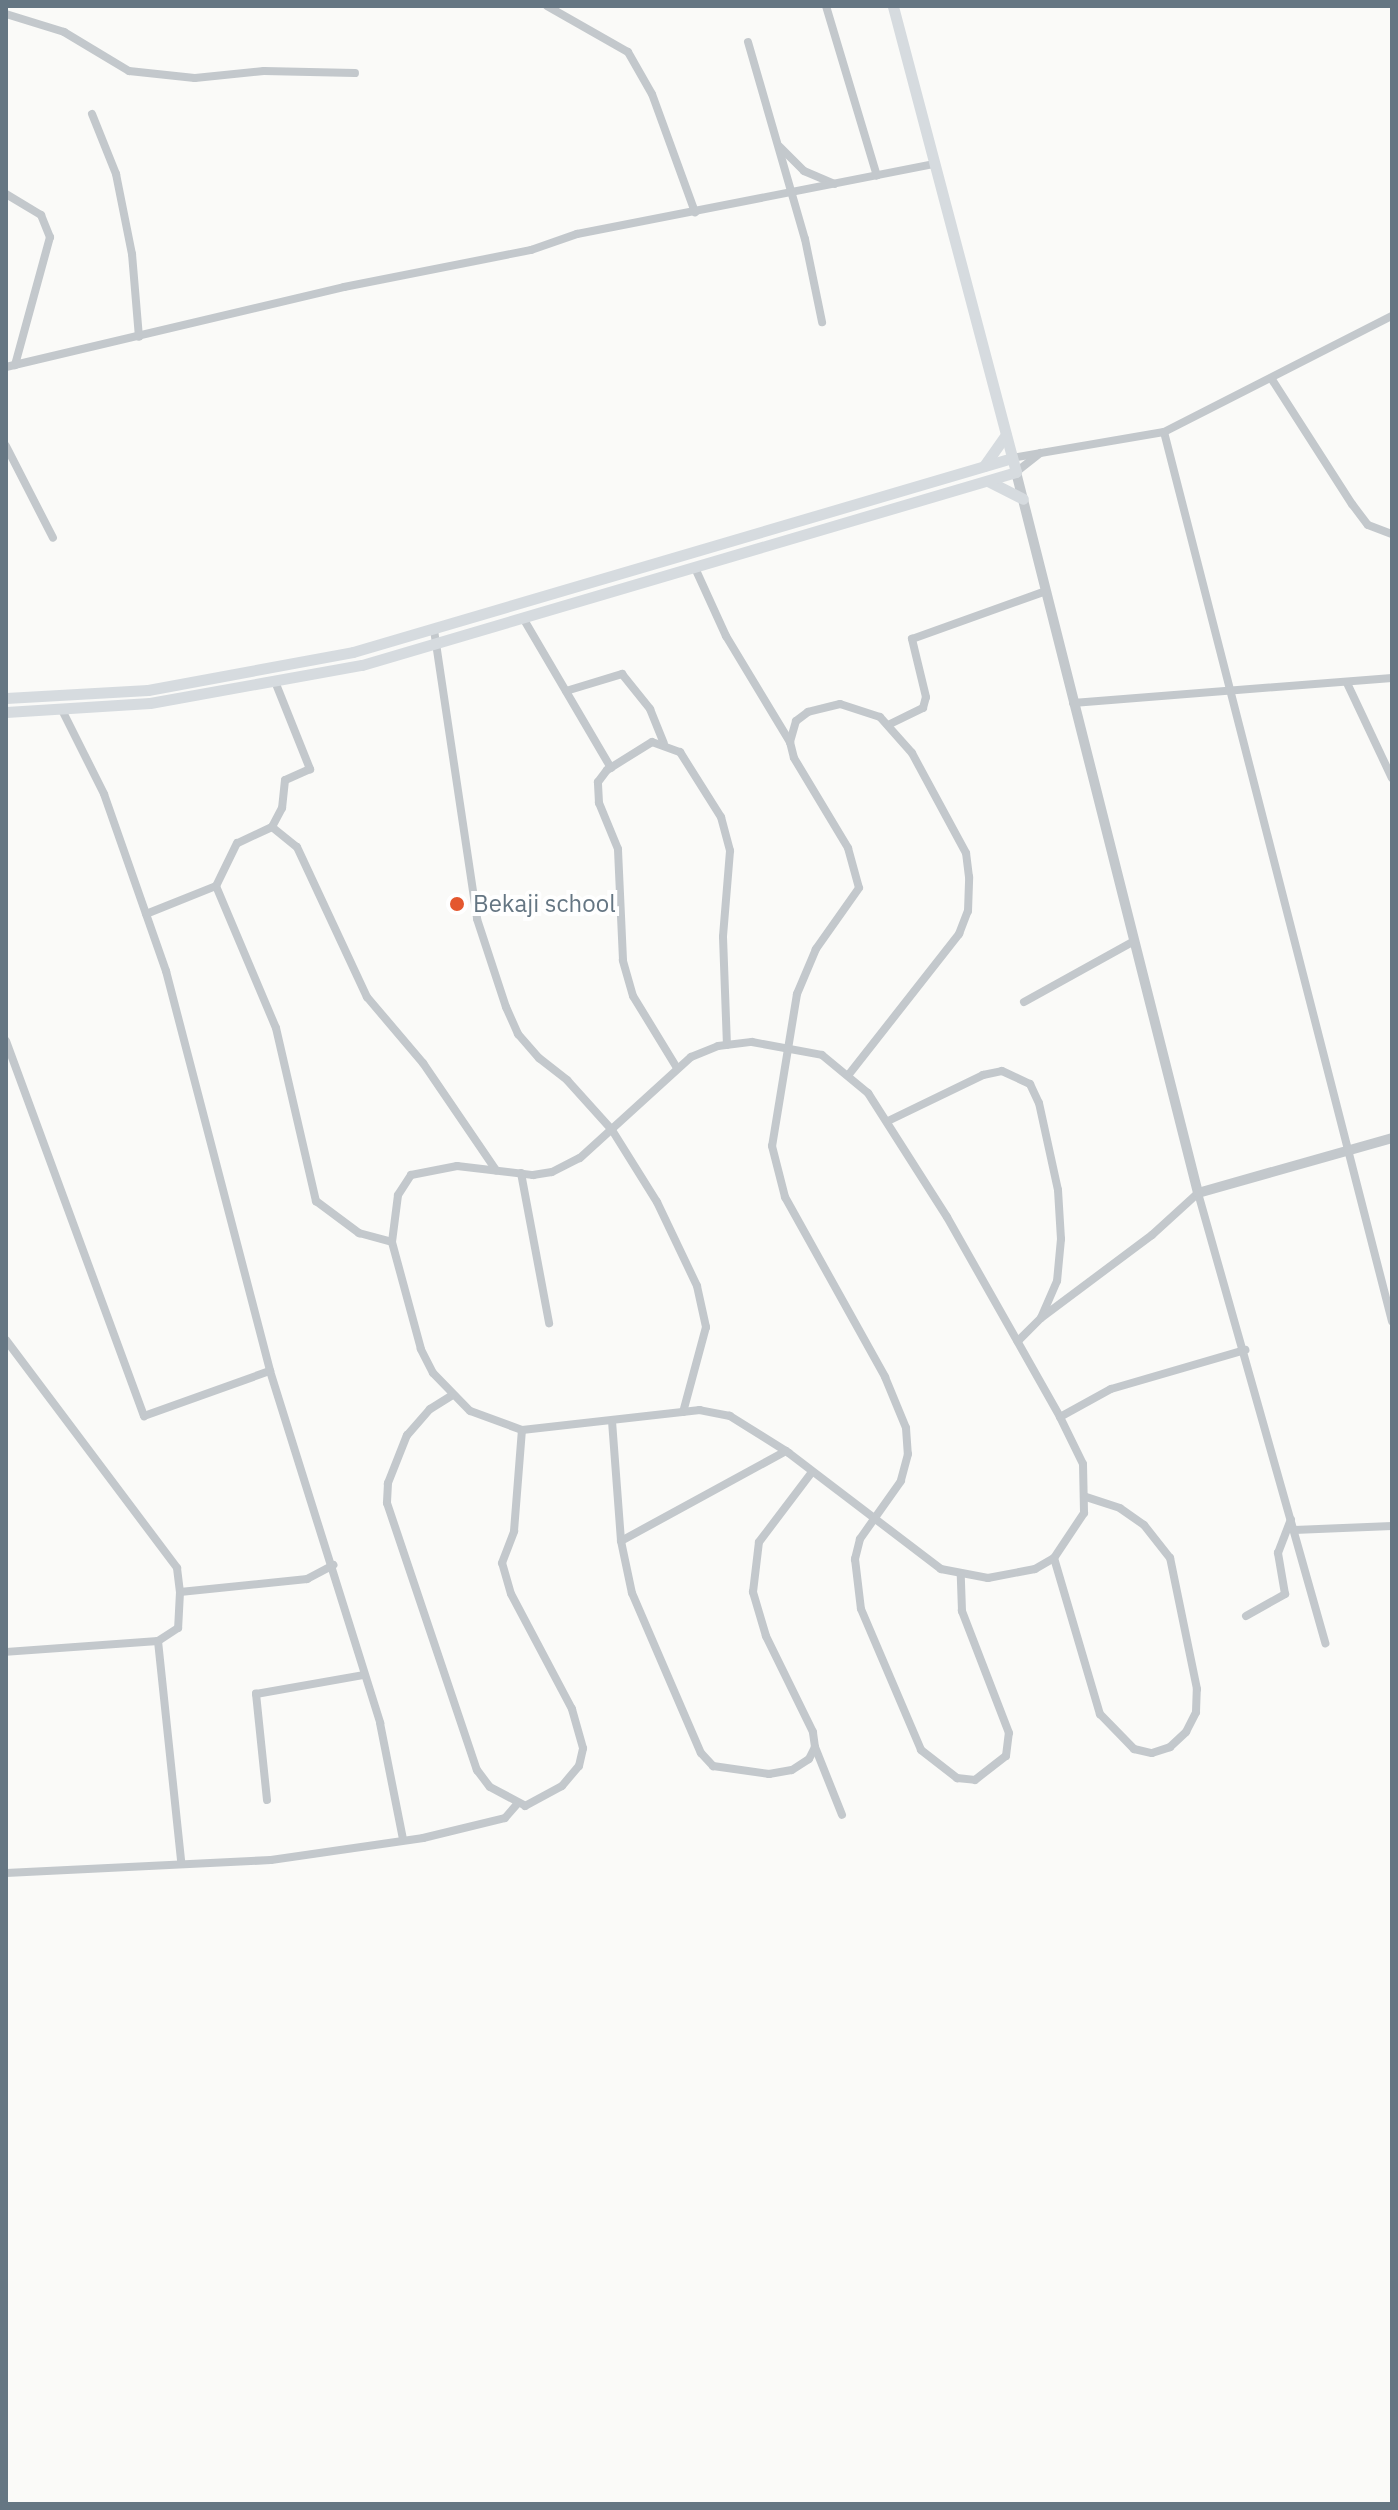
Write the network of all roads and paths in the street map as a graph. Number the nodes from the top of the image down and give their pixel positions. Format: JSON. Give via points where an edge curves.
{"nodes":[{"id":1,"x":547,"y":6,"type":"edge"},
{"id":2,"x":826,"y":6,"type":"edge"},
{"id":3,"x":893,"y":6,"type":"edge"},
{"id":4,"x":6,"y":14,"type":"edge"},
{"id":5,"x":748,"y":42,"type":"dead end"},
{"id":6,"x":355,"y":73,"type":"dead end"},
{"id":7,"x":92,"y":114,"type":"dead end"},
{"id":8,"x":779,"y":145,"type":"junction"},
{"id":9,"x":933,"y":164,"type":"junction"},
{"id":10,"x":877,"y":176,"type":"junction"},
{"id":11,"x":834,"y":184,"type":"junction"},
{"id":12,"x":6,"y":194,"type":"edge"},
{"id":13,"x":789,"y":194,"type":"junction"},
{"id":14,"x":695,"y":212,"type":"junction"},
{"id":15,"x":1392,"y":316,"type":"edge"},
{"id":16,"x":822,"y":322,"type":"dead end"},
{"id":17,"x":139,"y":337,"type":"junction"},
{"id":18,"x":10,"y":366,"type":"edge"},
{"id":19,"x":1271,"y":378,"type":"junction"},
{"id":20,"x":1164,"y":432,"type":"junction"},
{"id":21,"x":1006,"y":435,"type":"junction"},
{"id":22,"x":6,"y":446,"type":"edge"},
{"id":23,"x":1041,"y":453,"type":"junction"},
{"id":24,"x":1012,"y":458,"type":"junction"},
{"id":25,"x":984,"y":466,"type":"junction"},
{"id":26,"x":1016,"y":472,"type":"junction"},
{"id":27,"x":988,"y":481,"type":"junction"},
{"id":28,"x":1023,"y":499,"type":"junction"},
{"id":29,"x":1392,"y":534,"type":"edge"},
{"id":30,"x":53,"y":538,"type":"dead end"},
{"id":31,"x":764,"y":540,"type":"junction"},
{"id":32,"x":695,"y":568,"type":"junction"},
{"id":33,"x":1046,"y":591,"type":"junction"},
{"id":34,"x":523,"y":618,"type":"junction"},
{"id":35,"x":434,"y":630,"type":"junction"},
{"id":36,"x":437,"y":645,"type":"junction"},
{"id":37,"x":1392,"y":678,"type":"edge"},
{"id":38,"x":1347,"y":683,"type":"junction"},
{"id":39,"x":276,"y":684,"type":"junction"},
{"id":40,"x":1227,"y":690,"type":"junction"},
{"id":41,"x":566,"y":691,"type":"junction"},
{"id":42,"x":6,"y":698,"type":"edge"},
{"id":43,"x":1073,"y":703,"type":"junction"},
{"id":44,"x":62,"y":710,"type":"junction"},
{"id":45,"x":6,"y":712,"type":"edge"},
{"id":46,"x":888,"y":725,"type":"junction"},
{"id":47,"x":790,"y":742,"type":"junction"},
{"id":48,"x":664,"y":743,"type":"junction"},
{"id":49,"x":611,"y":768,"type":"junction"},
{"id":50,"x":1392,"y":778,"type":"edge"},
{"id":51,"x":272,"y":827,"type":"junction"},
{"id":52,"x":216,"y":886,"type":"junction"},
{"id":53,"x":146,"y":914,"type":"junction"},
{"id":54,"x":1134,"y":941,"type":"junction"},
{"id":55,"x":1024,"y":1002,"type":"dead end"},
{"id":56,"x":6,"y":1041,"type":"edge"},
{"id":57,"x":727,"y":1045,"type":"junction"},
{"id":58,"x":787,"y":1045,"type":"junction"},
{"id":59,"x":677,"y":1068,"type":"junction"},
{"id":60,"x":850,"y":1073,"type":"junction"},
{"id":61,"x":888,"y":1121,"type":"junction"},
{"id":62,"x":612,"y":1130,"type":"junction"},
{"id":63,"x":1392,"y":1138,"type":"edge"},
{"id":64,"x":1346,"y":1151,"type":"junction"},
{"id":65,"x":496,"y":1170,"type":"junction"},
{"id":66,"x":521,"y":1173,"type":"junction"},
{"id":67,"x":1198,"y":1193,"type":"junction"},
{"id":68,"x":392,"y":1242,"type":"junction"},
{"id":69,"x":1041,"y":1318,"type":"junction"},
{"id":70,"x":1392,"y":1321,"type":"edge"},
{"id":71,"x":549,"y":1323,"type":"dead end"},
{"id":72,"x":6,"y":1340,"type":"edge"},
{"id":73,"x":1018,"y":1341,"type":"junction"},
{"id":74,"x":1245,"y":1350,"type":"junction"},
{"id":75,"x":270,"y":1371,"type":"junction"},
{"id":76,"x":451,"y":1396,"type":"junction"},
{"id":77,"x":683,"y":1412,"type":"junction"},
{"id":78,"x":1060,"y":1417,"type":"junction"},
{"id":79,"x":612,"y":1421,"type":"junction"},
{"id":80,"x":522,"y":1430,"type":"junction"},
{"id":81,"x":786,"y":1451,"type":"junction"},
{"id":82,"x":812,"y":1472,"type":"junction"},
{"id":83,"x":1086,"y":1497,"type":"junction"},
{"id":84,"x":1291,"y":1519,"type":"junction"},
{"id":85,"x":872,"y":1521,"type":"junction"},
{"id":86,"x":1392,"y":1526,"type":"edge"},
{"id":87,"x":1294,"y":1530,"type":"junction"},
{"id":88,"x":621,"y":1541,"type":"junction"},
{"id":89,"x":1054,"y":1558,"type":"junction"},
{"id":90,"x":333,"y":1565,"type":"junction"},
{"id":91,"x":961,"y":1574,"type":"junction"},
{"id":92,"x":180,"y":1592,"type":"junction"},
{"id":93,"x":1246,"y":1616,"type":"dead end"},
{"id":94,"x":158,"y":1641,"type":"junction"},
{"id":95,"x":1325,"y":1643,"type":"dead end"},
{"id":96,"x":6,"y":1652,"type":"edge"},
{"id":97,"x":364,"y":1675,"type":"junction"},
{"id":98,"x":815,"y":1747,"type":"junction"},
{"id":99,"x":267,"y":1800,"type":"dead end"},
{"id":100,"x":517,"y":1804,"type":"junction"},
{"id":101,"x":842,"y":1815,"type":"dead end"},
{"id":102,"x":403,"y":1839,"type":"junction"},
{"id":103,"x":181,"y":1861,"type":"junction"},
{"id":104,"x":6,"y":1873,"type":"edge"}],
"edges":[{"from":1,"to":14,"type":"street","via":[[628,52],[652,94]]},
{"from":2,"to":10,"type":"street"},
{"from":3,"to":9,"type":"main road"},
{"from":4,"to":6,"type":"street","via":[[64,32],[129,71],[195,78],[275,70]]},
{"from":5,"to":8,"type":"street"},
{"from":7,"to":17,"type":"street","via":[[122,200]]},
{"from":8,"to":11,"type":"street","via":[[804,171]]},
{"from":8,"to":13,"type":"street"},
{"from":9,"to":10,"type":"street"},
{"from":9,"to":21,"type":"main road"},
{"from":10,"to":11,"type":"street"},
{"from":11,"to":13,"type":"street"},
{"from":12,"to":18,"type":"street","via":[[41,215],[50,237]]},
{"from":13,"to":14,"type":"street"},
{"from":13,"to":16,"type":"street"},
{"from":14,"to":17,"type":"street","via":[[577,234],[531,250]]},
{"from":15,"to":19,"type":"street"},
{"from":17,"to":18,"type":"street"},
{"from":19,"to":20,"type":"street"},
{"from":19,"to":29,"type":"street","via":[[1368,525]]},
{"from":20,"to":23,"type":"street"},
{"from":20,"to":40,"type":"street"},
{"from":21,"to":24,"type":"main road"},
{"from":21,"to":25,"type":"main road"},
{"from":22,"to":30,"type":"street"},
{"from":23,"to":24,"type":"street"},
{"from":23,"to":26,"type":"street"},
{"from":24,"to":25,"type":"main road"},
{"from":24,"to":26,"type":"main road"},
{"from":25,"to":31,"type":"main road"},
{"from":26,"to":27,"type":"main road"},
{"from":26,"to":28,"type":"street"},
{"from":27,"to":28,"type":"main road"},
{"from":27,"to":31,"type":"main road"},
{"from":28,"to":33,"type":"street"},
{"from":31,"to":32,"type":"main road"},
{"from":31,"to":35,"type":"main road"},
{"from":32,"to":34,"type":"main road"},
{"from":32,"to":47,"type":"street","via":[[726,636]]},
{"from":33,"to":43,"type":"street"},
{"from":33,"to":46,"type":"street","via":[[1003,611],[912,639],[926,697],[923,708]]},
{"from":34,"to":36,"type":"main road"},
{"from":34,"to":41,"type":"street"},
{"from":35,"to":36,"type":"street"},
{"from":35,"to":42,"type":"main road","via":[[242,676],[148,690]]},
{"from":36,"to":39,"type":"main road"},
{"from":36,"to":62,"type":"street","via":[[477,919],[493,974],[518,1034]]},
{"from":37,"to":38,"type":"street"},
{"from":38,"to":40,"type":"street"},
{"from":38,"to":50,"type":"street"},
{"from":39,"to":44,"type":"main road"},
{"from":39,"to":51,"type":"street","via":[[310,764],[305,773],[282,785],[282,808]]},
{"from":40,"to":43,"type":"street"},
{"from":40,"to":64,"type":"street"},
{"from":41,"to":48,"type":"street","via":[[622,674],[650,709]]},
{"from":41,"to":49,"type":"street"},
{"from":43,"to":54,"type":"street"},
{"from":44,"to":45,"type":"main road"},
{"from":44,"to":53,"type":"street","via":[[104,794]]},
{"from":46,"to":47,"type":"street","via":[[861,707],[820,706],[796,721]]},
{"from":46,"to":60,"type":"street","via":[[942,801],[966,853],[968,911],[941,960]]},
{"from":47,"to":58,"type":"street","via":[[860,879],[855,897],[806,967]]},
{"from":48,"to":49,"type":"street","via":[[652,742]]},
{"from":48,"to":57,"type":"street","via":[[680,752],[698,778],[721,817],[730,851],[723,937]]},
{"from":49,"to":59,"type":"street","via":[[598,782],[599,803],[620,861],[623,960],[633,996]]},
{"from":51,"to":52,"type":"street","via":[[237,843]]},
{"from":51,"to":65,"type":"street","via":[[297,847],[367,997],[423,1063]]},
{"from":52,"to":53,"type":"street"},
{"from":52,"to":68,"type":"street","via":[[276,1028],[316,1201],[359,1233]]},
{"from":53,"to":75,"type":"street","via":[[166,971]]},
{"from":54,"to":55,"type":"street"},
{"from":54,"to":67,"type":"street"},
{"from":56,"to":75,"type":"street","via":[[144,1416]]},
{"from":57,"to":58,"type":"street"},
{"from":57,"to":59,"type":"street","via":[[691,1057]]},
{"from":58,"to":60,"type":"street","via":[[822,1055]]},
{"from":58,"to":85,"type":"street","via":[[774,1110],[777,1176],[885,1377],[906,1428],[907,1467]]},
{"from":59,"to":62,"type":"street"},
{"from":60,"to":61,"type":"street"},
{"from":61,"to":69,"type":"street","via":[[983,1075],[1002,1071],[1030,1084],[1058,1190],[1061,1239],[1057,1281]]},
{"from":61,"to":73,"type":"street"},
{"from":62,"to":66,"type":"street","via":[[580,1158],[552,1172]]},
{"from":62,"to":77,"type":"street","via":[[657,1202],[705,1311],[706,1327]]},
{"from":63,"to":64,"type":"street"},
{"from":64,"to":67,"type":"street"},
{"from":64,"to":70,"type":"street"},
{"from":65,"to":66,"type":"street"},
{"from":65,"to":68,"type":"street","via":[[457,1166],[411,1175],[398,1195]]},
{"from":66,"to":71,"type":"street"},
{"from":67,"to":69,"type":"street","via":[[1152,1235]]},
{"from":67,"to":74,"type":"street"},
{"from":68,"to":76,"type":"street","via":[[421,1349]]},
{"from":69,"to":73,"type":"street"},
{"from":72,"to":92,"type":"street","via":[[177,1568]]},
{"from":73,"to":78,"type":"street"},
{"from":74,"to":78,"type":"street","via":[[1111,1389]]},
{"from":74,"to":84,"type":"street"},
{"from":75,"to":90,"type":"street"},
{"from":76,"to":80,"type":"street","via":[[470,1411]]},
{"from":76,"to":100,"type":"street","via":[[430,1409],[407,1435],[391,1473],[387,1503],[477,1770],[490,1787]]},
{"from":77,"to":79,"type":"street"},
{"from":77,"to":81,"type":"street","via":[[730,1416]]},
{"from":78,"to":83,"type":"street","via":[[1083,1464]]},
{"from":79,"to":80,"type":"street"},
{"from":79,"to":88,"type":"street"},
{"from":80,"to":100,"type":"street","via":[[514,1531],[502,1563],[511,1594],[572,1709],[583,1748],[579,1766],[562,1786],[530,1805]]},
{"from":81,"to":82,"type":"street"},
{"from":81,"to":88,"type":"street"},
{"from":82,"to":85,"type":"street"},
{"from":82,"to":98,"type":"street","via":[[759,1542],[753,1592],[766,1636],[813,1732]]},
{"from":83,"to":89,"type":"street","via":[[1084,1513]]},
{"from":83,"to":89,"type":"street","via":[[1120,1508],[1144,1525],[1170,1558],[1197,1689],[1196,1712],[1170,1747],[1152,1753],[1134,1749],[1100,1714]]},
{"from":84,"to":87,"type":"street"},
{"from":84,"to":93,"type":"street","via":[[1278,1553],[1285,1594]]},
{"from":85,"to":91,"type":"street","via":[[941,1569]]},
{"from":85,"to":91,"type":"street","via":[[855,1559],[861,1609],[921,1750],[957,1778],[975,1780],[1006,1756],[1009,1733],[962,1611]]},
{"from":86,"to":87,"type":"street"},
{"from":87,"to":95,"type":"street"},
{"from":88,"to":98,"type":"street","via":[[632,1593],[701,1753],[713,1766],[769,1774],[792,1770],[809,1759]]},
{"from":89,"to":91,"type":"street","via":[[1015,1575]]},
{"from":90,"to":92,"type":"street","via":[[307,1579]]},
{"from":90,"to":97,"type":"street"},
{"from":92,"to":94,"type":"street","via":[[178,1628]]},
{"from":94,"to":96,"type":"street"},
{"from":94,"to":103,"type":"street"},
{"from":97,"to":99,"type":"street","via":[[256,1694]]},
{"from":97,"to":102,"type":"street","via":[[380,1723]]},
{"from":98,"to":101,"type":"street"},
{"from":100,"to":102,"type":"street","via":[[505,1818]]},
{"from":102,"to":103,"type":"street","via":[[271,1860]]},
{"from":103,"to":104,"type":"street"}]}
